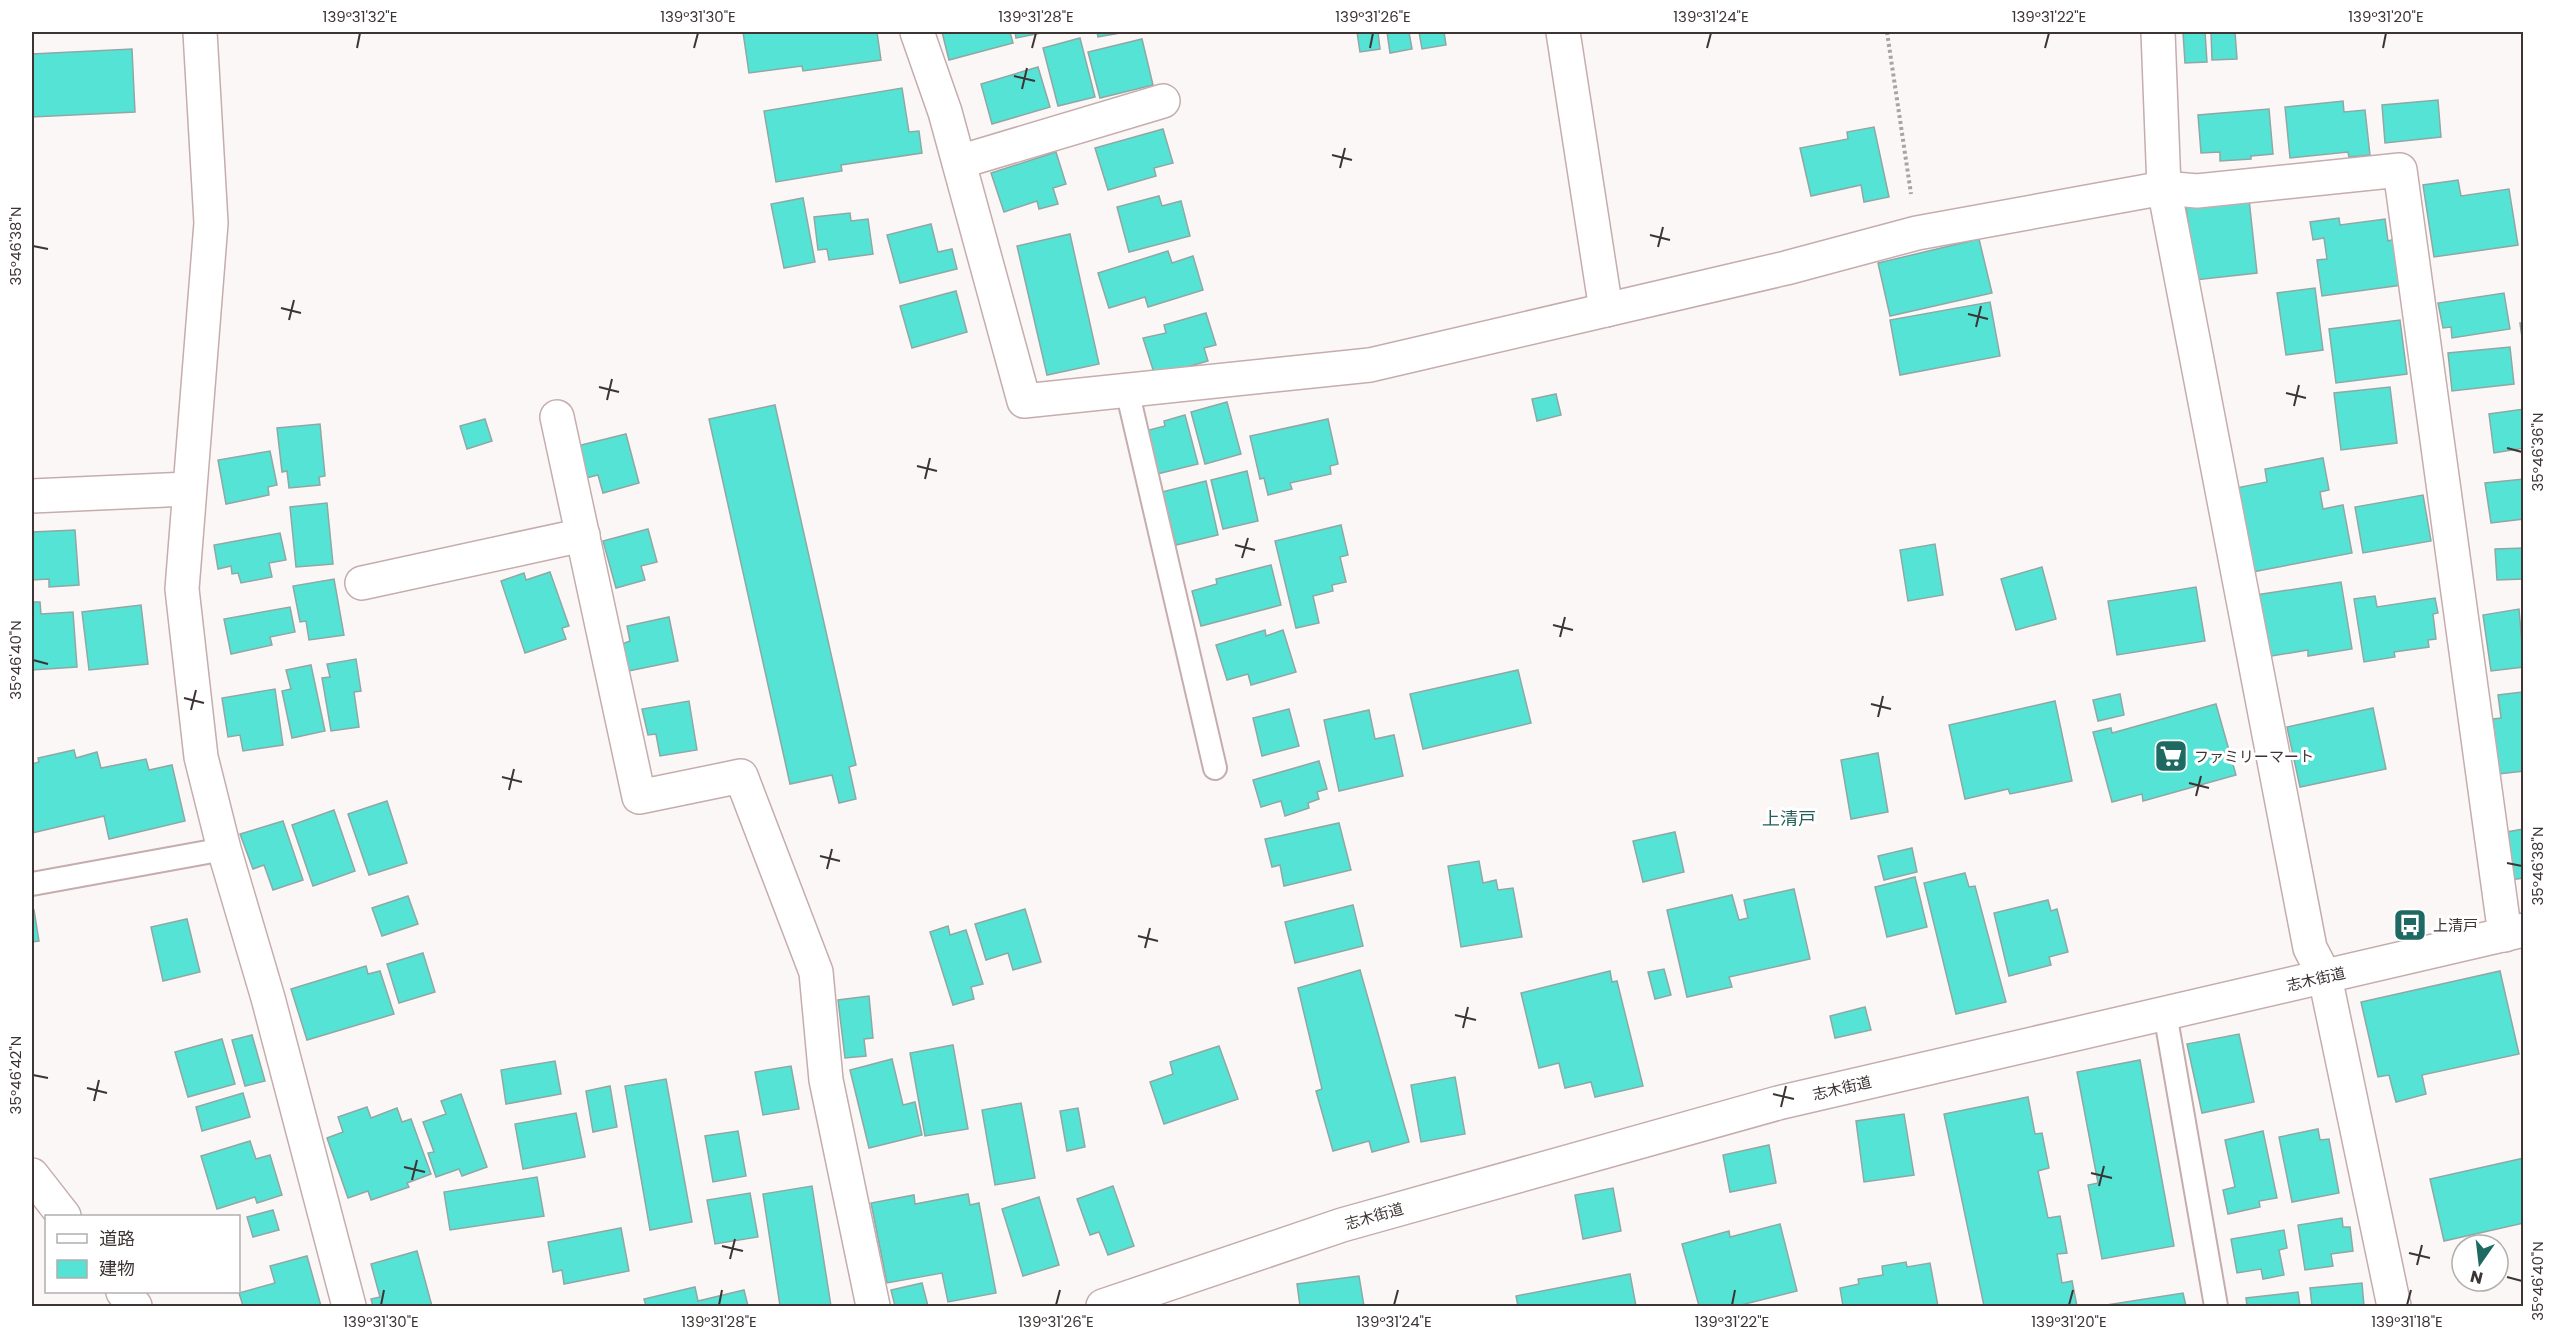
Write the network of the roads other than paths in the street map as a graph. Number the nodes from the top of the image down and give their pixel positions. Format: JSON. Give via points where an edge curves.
{"nodes":[{"id":1,"x":200,"y":32,"type":"edge"},
{"id":2,"x":917,"y":32,"type":"edge"},
{"id":3,"x":1563,"y":32,"type":"edge"},
{"id":4,"x":2158,"y":32,"type":"edge"},
{"id":5,"x":1163,"y":100,"type":"dead end"},
{"id":6,"x":959,"y":162,"type":"junction"},
{"id":7,"x":2164,"y":188,"type":"junction"},
{"id":8,"x":1606,"y":310,"type":"junction"},
{"id":9,"x":1127,"y":390,"type":"junction"},
{"id":10,"x":557,"y":417,"type":"dead end"},
{"id":11,"x":188,"y":489,"type":"junction"},
{"id":12,"x":32,"y":496,"type":"edge"},
{"id":13,"x":583,"y":535,"type":"junction"},
{"id":14,"x":362,"y":583,"type":"dead end"},
{"id":15,"x":1215,"y":768,"type":"dead end"},
{"id":16,"x":224,"y":849,"type":"junction"},
{"id":17,"x":32,"y":884,"type":"edge"},
{"id":18,"x":2514,"y":933,"type":"edge"},
{"id":19,"x":2325,"y":976,"type":"junction"},
{"id":20,"x":2165,"y":1013,"type":"junction"},
{"id":21,"x":32,"y":1175,"type":"edge"},
{"id":22,"x":63,"y":1215,"type":"edge"},
{"id":23,"x":124,"y":1293,"type":"edge"},
{"id":24,"x":135,"y":1306,"type":"edge"},
{"id":25,"x":348,"y":1306,"type":"edge"},
{"id":26,"x":873,"y":1306,"type":"edge"},
{"id":27,"x":1103,"y":1306,"type":"edge"},
{"id":28,"x":2216,"y":1306,"type":"edge"},
{"id":29,"x":2394,"y":1306,"type":"edge"}],
"edges":[{"from":1,"to":11,"type":"street","via":[[211,223]]},
{"from":2,"to":6,"type":"street"},
{"from":3,"to":8,"type":"street"},
{"from":4,"to":7,"type":"street"},
{"from":5,"to":6,"type":"street"},
{"from":6,"to":9,"type":"street","via":[[1024,401]]},
{"from":7,"to":8,"type":"street","via":[[1917,233]]},
{"from":7,"to":18,"type":"street","via":[[2197,191],[2400,170]]},
{"from":7,"to":19,"type":"street","via":[[2310,948]]},
{"from":8,"to":9,"type":"street","via":[[1370,365]]},
{"from":9,"to":15,"type":"lane"},
{"from":10,"to":13,"type":"street"},
{"from":11,"to":12,"type":"street"},
{"from":11,"to":16,"type":"street","via":[[182,589],[201,758]]},
{"from":13,"to":14,"type":"street"},
{"from":13,"to":26,"type":"street","via":[[639,797],[741,776],[812,961],[826,1080]]},
{"from":16,"to":17,"type":"lane"},
{"from":16,"to":25,"type":"street","via":[[268,998]]},
{"from":18,"to":19,"type":"street","name":"志木街道"},
{"from":19,"to":20,"type":"street","name":"志木街道"},
{"from":19,"to":29,"type":"street"},
{"from":20,"to":27,"type":"street","name":"志木街道","via":[[1778,1103],[1552,1165],[1342,1225]]},
{"from":20,"to":28,"type":"lane"},
{"from":21,"to":22,"type":"street"},
{"from":23,"to":24,"type":"street"}]}
